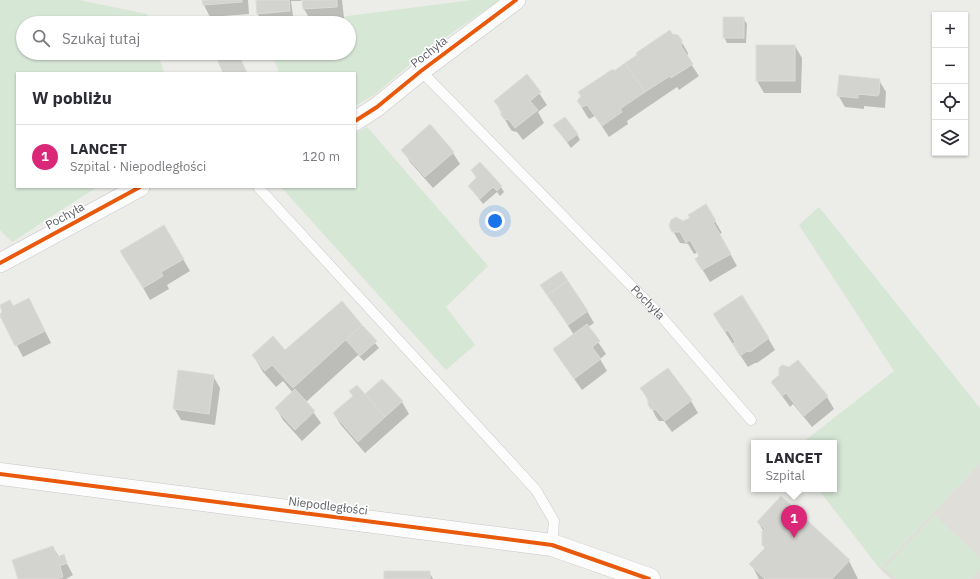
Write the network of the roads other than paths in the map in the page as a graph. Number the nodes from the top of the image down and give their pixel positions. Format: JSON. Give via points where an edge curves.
{"nodes":[{"id":1,"x":516,"y":0,"type":"edge"},
{"id":2,"x":421,"y":71,"type":"junction"},
{"id":3,"x":356,"y":119,"type":"edge"},
{"id":4,"x":138,"y":188,"type":"edge"},
{"id":5,"x":259,"y":188,"type":"edge"},
{"id":6,"x":0,"y":263,"type":"edge"},
{"id":7,"x":751,"y":420,"type":"dead end"},
{"id":8,"x":0,"y":474,"type":"edge"},
{"id":9,"x":552,"y":545,"type":"junction"},
{"id":10,"x":650,"y":579,"type":"edge"}],
"edges":[{"from":1,"to":2,"type":"street","name":"Pochyła"},
{"from":2,"to":3,"type":"street","name":"Pochyła","via":[[377,107]]},
{"from":2,"to":7,"type":"lane","name":"Pochyła","via":[[660,316]]},
{"from":4,"to":6,"type":"street","name":"Pochyła"},
{"from":5,"to":9,"type":"lane","via":[[536,490],[554,521]]},
{"from":8,"to":9,"type":"street","name":"Niepodległości"},
{"from":9,"to":10,"type":"street","name":"Niepodległości"}]}
